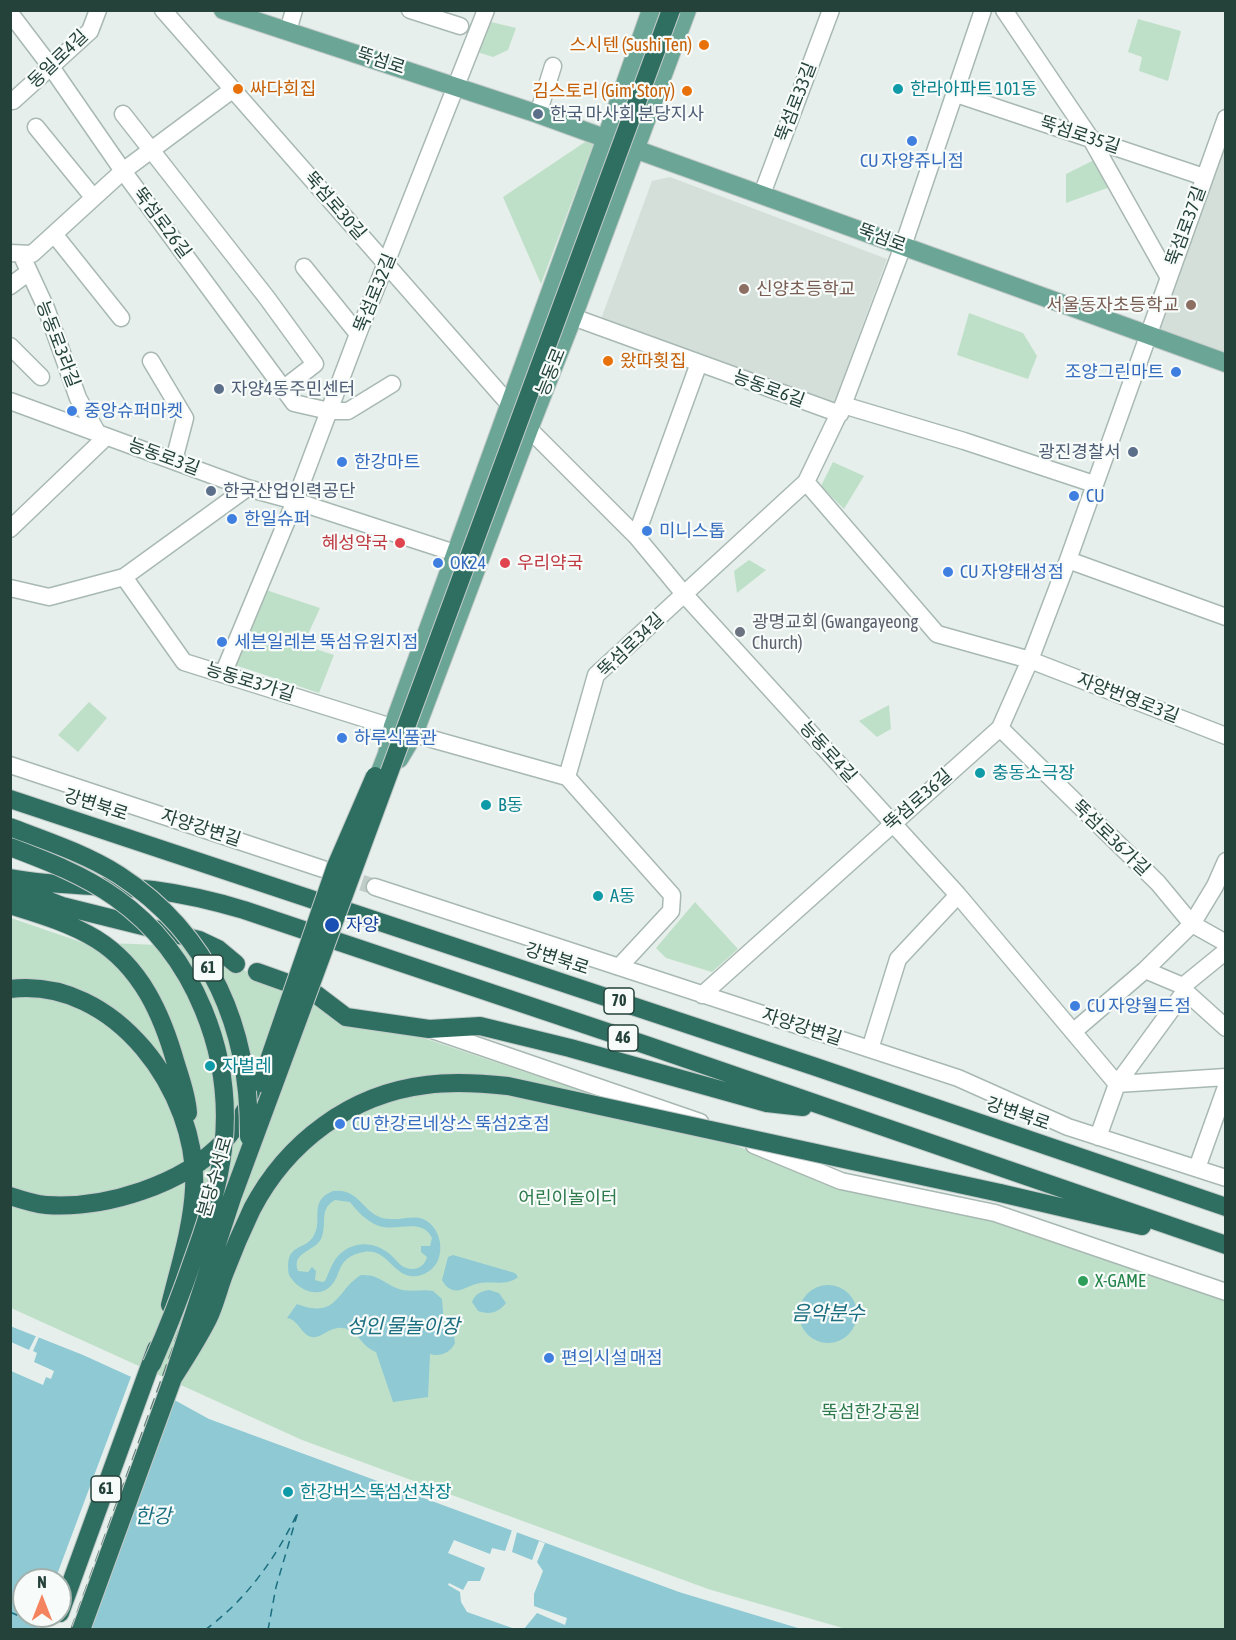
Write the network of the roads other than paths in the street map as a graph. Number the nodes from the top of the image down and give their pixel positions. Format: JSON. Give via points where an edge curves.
{"nodes":[{"id":1,"x":98,"y":10,"type":"edge"},
{"id":2,"x":163,"y":10,"type":"edge"},
{"id":3,"x":223,"y":10,"type":"edge"},
{"id":4,"x":294,"y":10,"type":"edge"},
{"id":5,"x":410,"y":10,"type":"edge"},
{"id":6,"x":486,"y":10,"type":"edge"},
{"id":7,"x":651,"y":10,"type":"edge"},
{"id":8,"x":663,"y":10,"type":"edge"},
{"id":9,"x":672,"y":10,"type":"edge"},
{"id":10,"x":687,"y":10,"type":"edge"},
{"id":11,"x":831,"y":10,"type":"edge"},
{"id":12,"x":983,"y":10,"type":"edge"},
{"id":13,"x":1004,"y":10,"type":"edge"},
{"id":14,"x":10,"y":13,"type":"edge"},
{"id":15,"x":457,"y":18,"type":"edge"},
{"id":16,"x":288,"y":31,"type":"junction"},
{"id":17,"x":470,"y":52,"type":"junction"},
{"id":18,"x":553,"y":66,"type":"dead end"},
{"id":19,"x":51,"y":67,"type":"junction"},
{"id":20,"x":456,"y":86,"type":"junction"},
{"id":21,"x":232,"y":90,"type":"junction"},
{"id":22,"x":956,"y":94,"type":"junction"},
{"id":23,"x":10,"y":101,"type":"edge"},
{"id":24,"x":123,"y":114,"type":"dead end"},
{"id":25,"x":538,"y":114,"type":"junction"},
{"id":26,"x":1226,"y":118,"type":"edge"},
{"id":27,"x":36,"y":127,"type":"dead end"},
{"id":28,"x":606,"y":138,"type":"junction"},
{"id":29,"x":1091,"y":139,"type":"junction"},
{"id":30,"x":635,"y":148,"type":"junction"},
{"id":31,"x":150,"y":151,"type":"junction"},
{"id":32,"x":123,"y":171,"type":"junction"},
{"id":33,"x":1204,"y":177,"type":"junction"},
{"id":34,"x":762,"y":194,"type":"junction"},
{"id":35,"x":93,"y":197,"type":"junction"},
{"id":36,"x":54,"y":234,"type":"junction"},
{"id":37,"x":903,"y":246,"type":"junction"},
{"id":38,"x":18,"y":252,"type":"edge"},
{"id":39,"x":386,"y":265,"type":"junction"},
{"id":40,"x":304,"y":267,"type":"dead end"},
{"id":41,"x":28,"y":272,"type":"junction"},
{"id":42,"x":1168,"y":276,"type":"junction"},
{"id":43,"x":10,"y":286,"type":"edge"},
{"id":44,"x":573,"y":317,"type":"junction"},
{"id":45,"x":121,"y":318,"type":"dead end"},
{"id":46,"x":357,"y":334,"type":"junction"},
{"id":47,"x":1147,"y":334,"type":"junction"},
{"id":48,"x":10,"y":346,"type":"edge"},
{"id":49,"x":151,"y":361,"type":"dead end"},
{"id":50,"x":699,"y":363,"type":"junction"},
{"id":51,"x":1226,"y":363,"type":"edge"},
{"id":52,"x":41,"y":377,"type":"dead end"},
{"id":53,"x":392,"y":384,"type":"dead end"},
{"id":54,"x":284,"y":388,"type":"junction"},
{"id":55,"x":10,"y":401,"type":"edge"},
{"id":56,"x":508,"y":404,"type":"junction"},
{"id":57,"x":841,"y":409,"type":"junction"},
{"id":58,"x":329,"y":411,"type":"junction"},
{"id":59,"x":529,"y":429,"type":"junction"},
{"id":60,"x":102,"y":435,"type":"junction"},
{"id":61,"x":174,"y":460,"type":"junction"},
{"id":62,"x":806,"y":482,"type":"junction"},
{"id":63,"x":1094,"y":483,"type":"junction"},
{"id":64,"x":248,"y":488,"type":"junction"},
{"id":65,"x":295,"y":501,"type":"junction"},
{"id":66,"x":10,"y":529,"type":"edge"},
{"id":67,"x":636,"y":536,"type":"junction"},
{"id":68,"x":455,"y":553,"type":"junction"},
{"id":69,"x":1068,"y":560,"type":"junction"},
{"id":70,"x":124,"y":577,"type":"junction"},
{"id":71,"x":10,"y":588,"type":"edge"},
{"id":72,"x":684,"y":594,"type":"junction"},
{"id":73,"x":1226,"y":618,"type":"edge"},
{"id":74,"x":1030,"y":660,"type":"junction"},
{"id":75,"x":223,"y":674,"type":"junction"},
{"id":76,"x":393,"y":726,"type":"junction"},
{"id":77,"x":1000,"y":728,"type":"junction"},
{"id":78,"x":414,"y":734,"type":"junction"},
{"id":79,"x":1226,"y":736,"type":"edge"},
{"id":80,"x":10,"y":765,"type":"edge"},
{"id":81,"x":567,"y":777,"type":"junction"},
{"id":82,"x":10,"y":799,"type":"edge"},
{"id":83,"x":892,"y":822,"type":"junction"},
{"id":84,"x":10,"y":827,"type":"edge"},
{"id":85,"x":10,"y":847,"type":"edge"},
{"id":86,"x":1226,"y":861,"type":"edge"},
{"id":87,"x":323,"y":869,"type":"tunnel mouth"},
{"id":88,"x":10,"y":878,"type":"edge"},
{"id":89,"x":376,"y":885,"type":"tunnel mouth"},
{"id":90,"x":10,"y":886,"type":"edge"},
{"id":91,"x":958,"y":895,"type":"junction"},
{"id":92,"x":10,"y":904,"type":"edge"},
{"id":93,"x":1192,"y":924,"type":"junction"},
{"id":94,"x":1226,"y":943,"type":"edge"},
{"id":95,"x":1226,"y":951,"type":"edge"},
{"id":96,"x":236,"y":964,"type":"dead end"},
{"id":97,"x":619,"y":967,"type":"junction"},
{"id":98,"x":1145,"y":970,"type":"junction"},
{"id":99,"x":257,"y":972,"type":"dead end"},
{"id":100,"x":10,"y":989,"type":"edge"},
{"id":101,"x":1184,"y":989,"type":"junction"},
{"id":102,"x":702,"y":995,"type":"junction"},
{"id":103,"x":1226,"y":1028,"type":"edge"},
{"id":104,"x":429,"y":1029,"type":"junction"},
{"id":105,"x":1073,"y":1032,"type":"junction"},
{"id":106,"x":870,"y":1049,"type":"junction"},
{"id":107,"x":1226,"y":1077,"type":"edge"},
{"id":108,"x":1117,"y":1084,"type":"junction"},
{"id":109,"x":1226,"y":1087,"type":"edge"},
{"id":110,"x":837,"y":1111,"type":"junction"},
{"id":111,"x":1098,"y":1137,"type":"junction"},
{"id":112,"x":190,"y":1144,"type":"junction"},
{"id":113,"x":1197,"y":1168,"type":"junction"},
{"id":114,"x":1226,"y":1178,"type":"edge"},
{"id":115,"x":10,"y":1196,"type":"edge"},
{"id":116,"x":229,"y":1206,"type":"junction"},
{"id":117,"x":1226,"y":1207,"type":"edge"},
{"id":118,"x":1222,"y":1244,"type":"edge"},
{"id":119,"x":1226,"y":1292,"type":"edge"},
{"id":120,"x":152,"y":1364,"type":"junction"},
{"id":121,"x":173,"y":1378,"type":"junction"},
{"id":122,"x":72,"y":1579,"type":"edge"},
{"id":123,"x":81,"y":1629,"type":"edge"}],
"edges":[{"from":1,"to":19,"type":"street","name":"동일로4길","via":[[90,31]]},
{"from":2,"to":21,"type":"street","name":"뚝섬로30길"},
{"from":3,"to":16,"type":"main road","name":"뚝섬로"},
{"from":4,"to":16,"type":"street"},
{"from":5,"to":15,"type":"street"},
{"from":6,"to":17,"type":"street","name":"뚝섬로32길"},
{"from":7,"to":28,"type":"main road","name":"능동로"},
{"from":8,"to":115,"type":"highway","bridge":true,"via":[[394,731],[336,866],[261,1083],[225,1140],[193,1166],[156,1185],[113,1199],[66,1205],[44,1205]]},
{"from":9,"to":116,"type":"highway","bridge":true},
{"from":10,"to":30,"type":"main road","name":"능동로"},
{"from":11,"to":34,"type":"street","name":"뚝섬로33길"},
{"from":12,"to":22,"type":"street"},
{"from":13,"to":29,"type":"street"},
{"from":14,"to":19,"type":"street","name":"뚝섬로26길"},
{"from":15,"to":17,"type":"street"},
{"from":16,"to":20,"type":"main road","name":"뚝섬로"},
{"from":17,"to":20,"type":"street","name":"뚝섬로32길"},
{"from":18,"to":25,"type":"street"},
{"from":19,"to":23,"type":"street","name":"동일로4길"},
{"from":19,"to":32,"type":"street","name":"뚝섬로26길"},
{"from":20,"to":25,"type":"main road","name":"뚝섬로"},
{"from":20,"to":39,"type":"street","name":"뚝섬로32길"},
{"from":21,"to":31,"type":"street"},
{"from":21,"to":39,"type":"street","name":"뚝섬로30길"},
{"from":22,"to":29,"type":"street","name":"뚝섬로35길"},
{"from":22,"to":37,"type":"street"},
{"from":24,"to":31,"type":"street"},
{"from":25,"to":28,"type":"main road","name":"뚝섬로"},
{"from":26,"to":33,"type":"street","name":"뚝섬로37길"},
{"from":27,"to":35,"type":"street"},
{"from":28,"to":30,"type":"main road","name":"뚝섬로"},
{"from":28,"to":56,"type":"main road","name":"능동로"},
{"from":29,"to":33,"type":"street","name":"뚝섬로35길"},
{"from":29,"to":42,"type":"street"},
{"from":30,"to":34,"type":"main road","name":"뚝섬로"},
{"from":30,"to":44,"type":"main road","name":"능동로"},
{"from":31,"to":32,"type":"street"},
{"from":31,"to":54,"type":"street","via":[[315,364]]},
{"from":32,"to":35,"type":"street"},
{"from":32,"to":54,"type":"street","name":"뚝섬로26길"},
{"from":33,"to":42,"type":"street","name":"뚝섬로37길"},
{"from":34,"to":37,"type":"main road","name":"뚝섬로"},
{"from":35,"to":36,"type":"street"},
{"from":36,"to":38,"type":"street"},
{"from":36,"to":45,"type":"street"},
{"from":37,"to":47,"type":"main road","name":"뚝섬로"},
{"from":37,"to":57,"type":"street","name":"뚝섬로34길"},
{"from":38,"to":41,"type":"street","name":"능동로3라길"},
{"from":39,"to":46,"type":"street","name":"뚝섬로32길"},
{"from":39,"to":56,"type":"street","name":"뚝섬로30길"},
{"from":40,"to":46,"type":"street"},
{"from":41,"to":43,"type":"street"},
{"from":41,"to":60,"type":"street","name":"능동로3라길","via":[[46,308],[78,398]]},
{"from":42,"to":47,"type":"street","name":"뚝섬로37길"},
{"from":44,"to":50,"type":"street","name":"능동로6길"},
{"from":44,"to":59,"type":"main road","name":"능동로"},
{"from":46,"to":58,"type":"street","name":"뚝섬로32길"},
{"from":47,"to":51,"type":"main road","name":"뚝섬로"},
{"from":47,"to":63,"type":"street","name":"뚝섬로36길"},
{"from":48,"to":52,"type":"street"},
{"from":49,"to":61,"type":"street","via":[[185,418]]},
{"from":50,"to":57,"type":"street","name":"능동로6길"},
{"from":50,"to":67,"type":"street"},
{"from":53,"to":58,"type":"street","via":[[348,411]]},
{"from":54,"to":58,"type":"street","name":"뚝섬로26길","via":[[294,403]]},
{"from":55,"to":60,"type":"street","name":"능동로3길"},
{"from":56,"to":68,"type":"main road","name":"능동로"},
{"from":57,"to":62,"type":"street","name":"뚝섬로34길"},
{"from":57,"to":63,"type":"street","via":[[964,441]]},
{"from":58,"to":65,"type":"street","name":"뚝섬로32길"},
{"from":59,"to":67,"type":"street","name":"능동로4길"},
{"from":59,"to":78,"type":"main road","name":"능동로"},
{"from":60,"to":61,"type":"street","name":"능동로3길"},
{"from":60,"to":66,"type":"street"},
{"from":61,"to":64,"type":"street","name":"능동로3길"},
{"from":62,"to":72,"type":"street","name":"뚝섬로34길"},
{"from":62,"to":74,"type":"street","via":[[937,634]]},
{"from":63,"to":69,"type":"street","name":"뚝섬로36길"},
{"from":64,"to":65,"type":"street","name":"능동로3길"},
{"from":64,"to":70,"type":"street"},
{"from":65,"to":68,"type":"street","name":"능동로3길"},
{"from":65,"to":75,"type":"street","name":"뚝섬로32길"},
{"from":67,"to":72,"type":"street","name":"능동로4길"},
{"from":68,"to":76,"type":"main road","name":"능동로"},
{"from":69,"to":73,"type":"street"},
{"from":69,"to":74,"type":"street","name":"뚝섬로36길"},
{"from":70,"to":71,"type":"street","via":[[49,597]]},
{"from":70,"to":75,"type":"street","name":"능동로3가길","via":[[184,662]]},
{"from":72,"to":81,"type":"street","name":"뚝섬로34길","via":[[596,675]]},
{"from":72,"to":83,"type":"street","name":"능동로4길"},
{"from":74,"to":77,"type":"street","name":"뚝섬로36길"},
{"from":74,"to":79,"type":"street","name":"자양번영로3길"},
{"from":75,"to":76,"type":"street","name":"능동로3가길"},
{"from":76,"to":78,"type":"street","name":"능동로3가길"},
{"from":76,"to":78,"type":"main road","name":"능동로","via":[[386,774]]},
{"from":77,"to":83,"type":"street","name":"뚝섬로36길"},
{"from":77,"to":93,"type":"street","name":"뚝섬로36가길","via":[[1158,884]]},
{"from":78,"to":81,"type":"street"},
{"from":80,"to":87,"type":"street","name":"자양강변길"},
{"from":81,"to":97,"type":"street","via":[[672,895],[671,911]]},
{"from":82,"to":117,"type":"highway","name":"강변북로","number":"70"},
{"from":83,"to":91,"type":"street","name":"능동로4길"},
{"from":83,"to":102,"type":"street","name":"뚝섬로36길"},
{"from":84,"to":116,"type":"highway","name":"분당수서로","number":"61","bridge":true,"via":[[89,858],[118,874],[167,913],[203,957],[236,1028],[249,1095],[249,1139]]},
{"from":85,"to":120,"type":"highway","name":"분당수서로","number":"61","bridge":true,"via":[[92,882],[138,916],[186,975],[218,1052],[225,1120],[220,1173],[176,1309]]},
{"from":86,"to":93,"type":"street"},
{"from":88,"to":110,"type":"highway","number":"46","via":[[151,890],[214,901]]},
{"from":89,"to":97,"type":"street","name":"자양강변길"},
{"from":90,"to":96,"type":"highway","via":[[62,906],[200,940]]},
{"from":91,"to":105,"type":"street","name":"능동로4길"},
{"from":91,"to":106,"type":"street","via":[[898,958]]},
{"from":92,"to":112,"type":"highway","via":[[96,939],[113,951],[143,984],[162,1018],[173,1053],[188,1109]]},
{"from":93,"to":94,"type":"street","name":"뚝섬로36가길"},
{"from":93,"to":98,"type":"street"},
{"from":95,"to":101,"type":"street"},
{"from":97,"to":102,"type":"street","name":"자양강변길"},
{"from":98,"to":101,"type":"street"},
{"from":98,"to":105,"type":"street"},
{"from":99,"to":104,"type":"highway","via":[[313,992],[346,1017]]},
{"from":100,"to":112,"type":"highway","via":[[62,992],[94,1005],[128,1031],[160,1071]]},
{"from":101,"to":103,"type":"street"},
{"from":101,"to":108,"type":"street"},
{"from":102,"to":106,"type":"street","name":"자양강변길"},
{"from":104,"to":110,"type":"highway","via":[[480,1026],[767,1103]]},
{"from":104,"to":119,"type":"street","via":[[678,1113],[841,1181],[995,1213]]},
{"from":105,"to":108,"type":"street","name":"능동로4길"},
{"from":106,"to":111,"type":"street","name":"자양강변길","via":[[958,1078]]},
{"from":107,"to":108,"type":"street"},
{"from":108,"to":111,"type":"street"},
{"from":109,"to":113,"type":"street"},
{"from":110,"to":118,"type":"highway","number":"46"},
{"from":111,"to":113,"type":"street","name":"자양강변길"},
{"from":112,"to":120,"type":"highway","bridge":true,"via":[[194,1189],[189,1225]]},
{"from":113,"to":114,"type":"street","name":"자양강변길"},
{"from":116,"to":121,"type":"highway","name":"분당수서로","number":"61","bridge":true},
{"from":118,"to":121,"type":"highway","bridge":true,"via":[[508,1086],[451,1083],[404,1089],[338,1115],[315,1131],[280,1166],[253,1207],[209,1318]]},
{"from":120,"to":122,"type":"highway","name":"분당수서로","number":"61"},
{"from":121,"to":123,"type":"highway","name":"분당수서로","number":"61","bridge":true}]}
